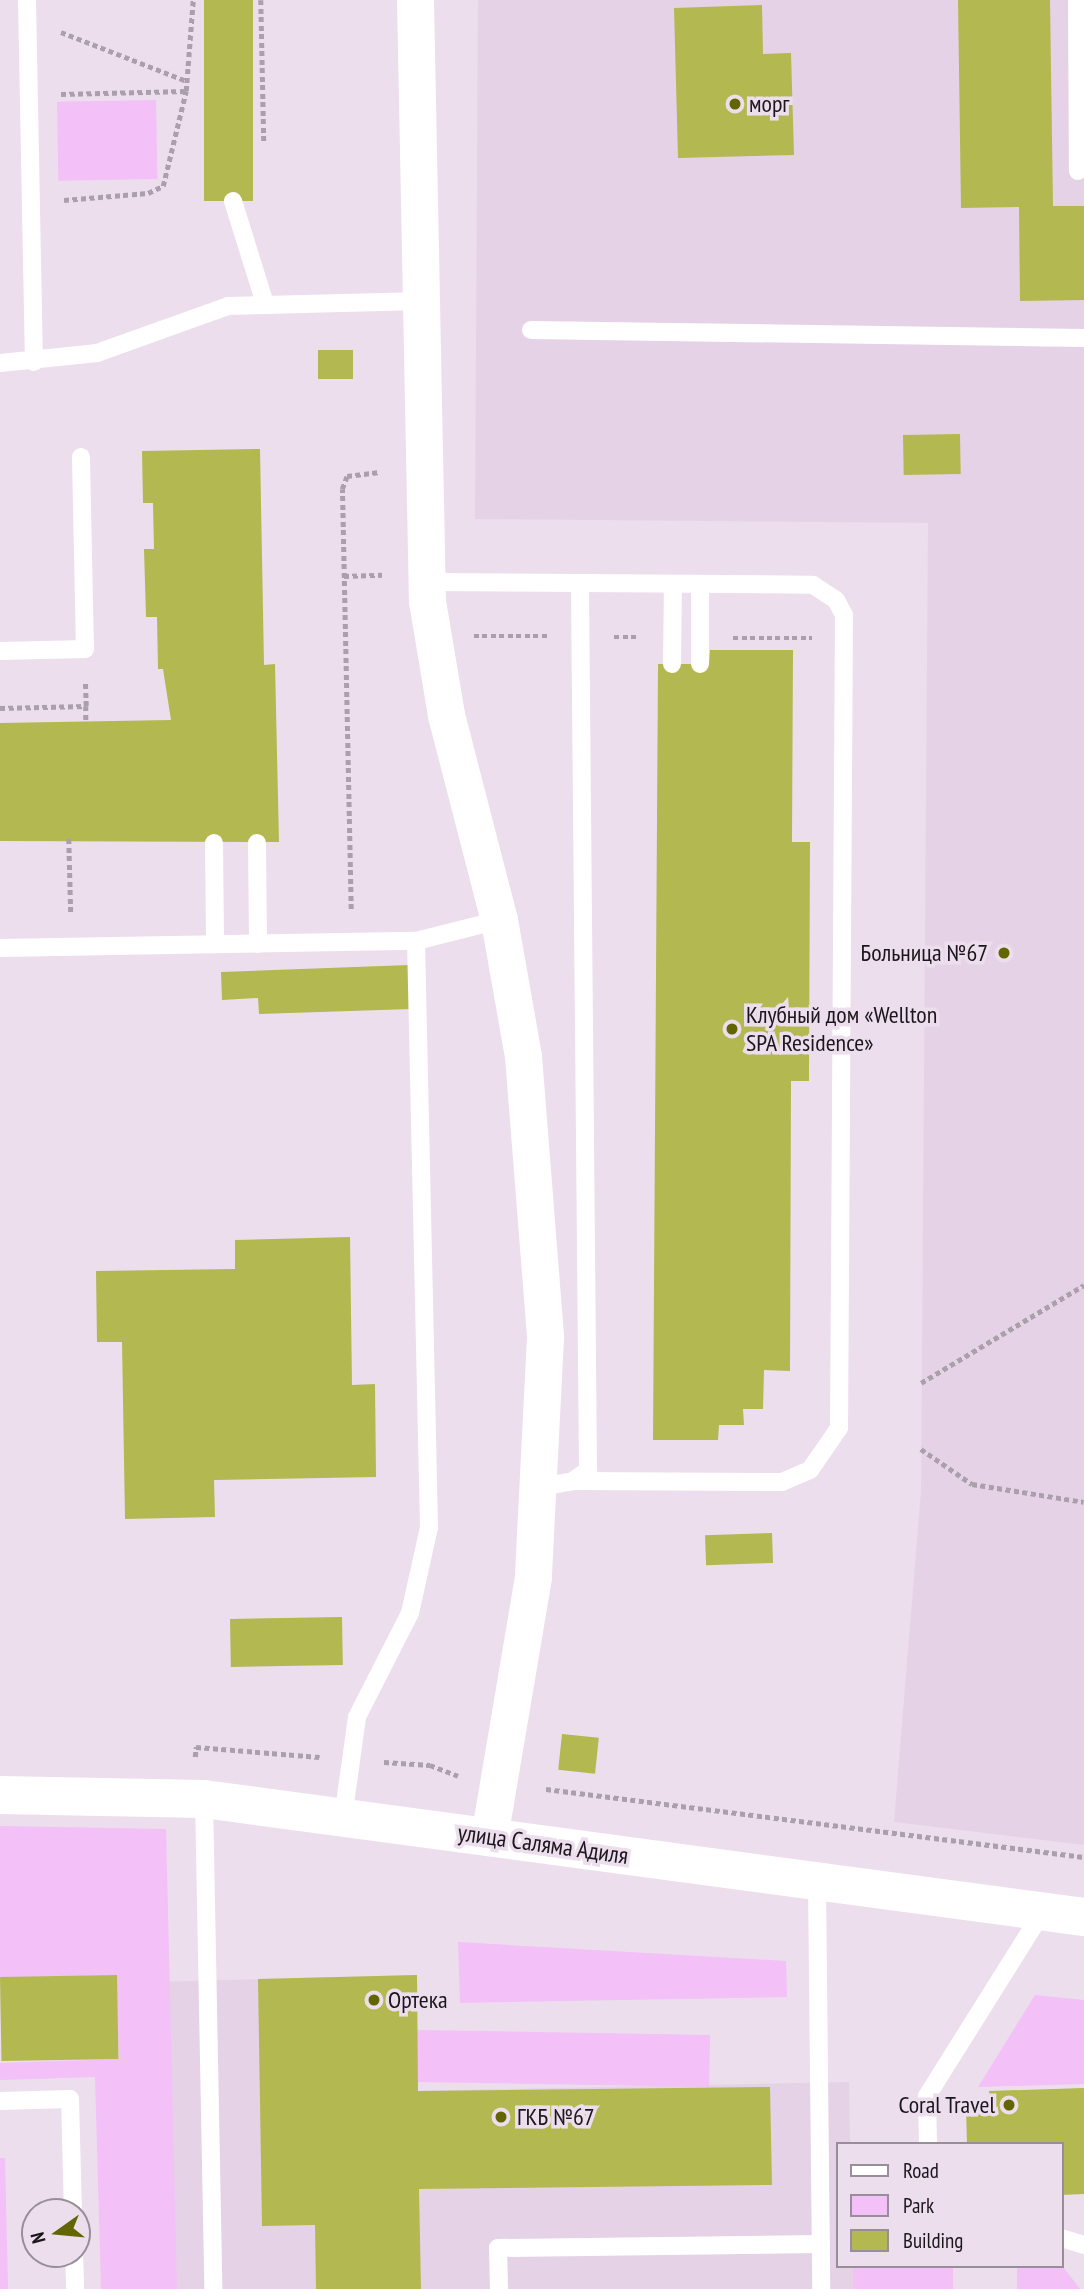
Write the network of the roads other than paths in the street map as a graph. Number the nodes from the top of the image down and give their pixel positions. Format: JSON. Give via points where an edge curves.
{"nodes":[{"id":1,"x":27,"y":0,"type":"edge"},
{"id":2,"x":415,"y":0,"type":"edge"},
{"id":3,"x":1077,"y":0,"type":"edge"},
{"id":4,"x":1078,"y":171,"type":"dead end"},
{"id":5,"x":233,"y":201,"type":"dead end"},
{"id":6,"x":421,"y":301,"type":"junction"},
{"id":7,"x":265,"y":304,"type":"junction"},
{"id":8,"x":531,"y":330,"type":"dead end"},
{"id":9,"x":1084,"y":338,"type":"edge"},
{"id":10,"x":34,"y":362,"type":"junction"},
{"id":11,"x":0,"y":363,"type":"edge"},
{"id":12,"x":81,"y":457,"type":"dead end"},
{"id":13,"x":427,"y":582,"type":"junction"},
{"id":14,"x":580,"y":583,"type":"junction"},
{"id":15,"x":673,"y":584,"type":"junction"},
{"id":16,"x":700,"y":584,"type":"junction"},
{"id":17,"x":0,"y":651,"type":"edge"},
{"id":18,"x":672,"y":664,"type":"dead end"},
{"id":19,"x":700,"y":664,"type":"dead end"},
{"id":20,"x":257,"y":843,"type":"dead end"},
{"id":21,"x":214,"y":844,"type":"dead end"},
{"id":22,"x":499,"y":920,"type":"junction"},
{"id":23,"x":416,"y":941,"type":"junction"},
{"id":24,"x":215,"y":944,"type":"junction"},
{"id":25,"x":258,"y":944,"type":"junction"},
{"id":26,"x":0,"y":948,"type":"edge"},
{"id":27,"x":556,"y":1484,"type":"junction"},
{"id":28,"x":0,"y":1796,"type":"edge"},
{"id":29,"x":204,"y":1799,"type":"junction"},
{"id":30,"x":343,"y":1818,"type":"junction"},
{"id":31,"x":489,"y":1837,"type":"junction"},
{"id":32,"x":817,"y":1881,"type":"junction"},
{"id":33,"x":1043,"y":1912,"type":"junction"},
{"id":34,"x":1084,"y":1917,"type":"edge"},
{"id":35,"x":0,"y":2101,"type":"edge"},
{"id":36,"x":928,"y":2142,"type":"edge"},
{"id":37,"x":73,"y":2198,"type":"edge"},
{"id":38,"x":1063,"y":2239,"type":"edge"},
{"id":39,"x":821,"y":2244,"type":"junction"},
{"id":40,"x":1084,"y":2245,"type":"edge"},
{"id":41,"x":75,"y":2268,"type":"edge"},
{"id":42,"x":75,"y":2289,"type":"edge"},
{"id":43,"x":213,"y":2289,"type":"edge"},
{"id":44,"x":499,"y":2289,"type":"edge"},
{"id":45,"x":821,"y":2289,"type":"edge"}],
"edges":[{"from":1,"to":10,"type":"lane"},
{"from":2,"to":6,"type":"street"},
{"from":3,"to":4,"type":"lane"},
{"from":5,"to":7,"type":"lane"},
{"from":6,"to":7,"type":"lane"},
{"from":6,"to":13,"type":"street"},
{"from":7,"to":10,"type":"lane","via":[[214,309],[97,353]]},
{"from":8,"to":9,"type":"lane"},
{"from":10,"to":11,"type":"lane"},
{"from":12,"to":17,"type":"lane","via":[[85,649]]},
{"from":13,"to":14,"type":"lane"},
{"from":13,"to":22,"type":"street","via":[[446,715]]},
{"from":14,"to":15,"type":"lane"},
{"from":14,"to":27,"type":"lane","via":[[588,1470]]},
{"from":15,"to":16,"type":"lane"},
{"from":15,"to":18,"type":"lane"},
{"from":16,"to":19,"type":"lane"},
{"from":16,"to":27,"type":"lane","via":[[813,585],[836,600],[844,615],[839,1428],[810,1470],[782,1482]]},
{"from":20,"to":25,"type":"lane"},
{"from":21,"to":24,"type":"lane"},
{"from":22,"to":23,"type":"lane"},
{"from":22,"to":27,"type":"street","via":[[538,1184]]},
{"from":23,"to":25,"type":"lane"},
{"from":23,"to":30,"type":"lane","via":[[429,1527],[410,1613],[357,1717]]},
{"from":24,"to":25,"type":"lane"},
{"from":24,"to":26,"type":"lane"},
{"from":27,"to":31,"type":"street"},
{"from":28,"to":29,"type":"street","name":"улица Саляма Адиля"},
{"from":29,"to":30,"type":"street","name":"улица Саляма Адиля"},
{"from":29,"to":43,"type":"lane"},
{"from":30,"to":31,"type":"street","name":"улица Саляма Адиля"},
{"from":31,"to":32,"type":"street","name":"улица Саляма Адиля"},
{"from":32,"to":33,"type":"street","name":"улица Саляма Адиля"},
{"from":32,"to":39,"type":"lane"},
{"from":33,"to":34,"type":"street","name":"улица Саляма Адиля"},
{"from":33,"to":36,"type":"lane","via":[[927,2096]]},
{"from":35,"to":37,"type":"lane","via":[[70,2099]]},
{"from":38,"to":40,"type":"lane"},
{"from":39,"to":44,"type":"lane","via":[[499,2248]]},
{"from":39,"to":45,"type":"lane"},
{"from":41,"to":42,"type":"lane"}]}
